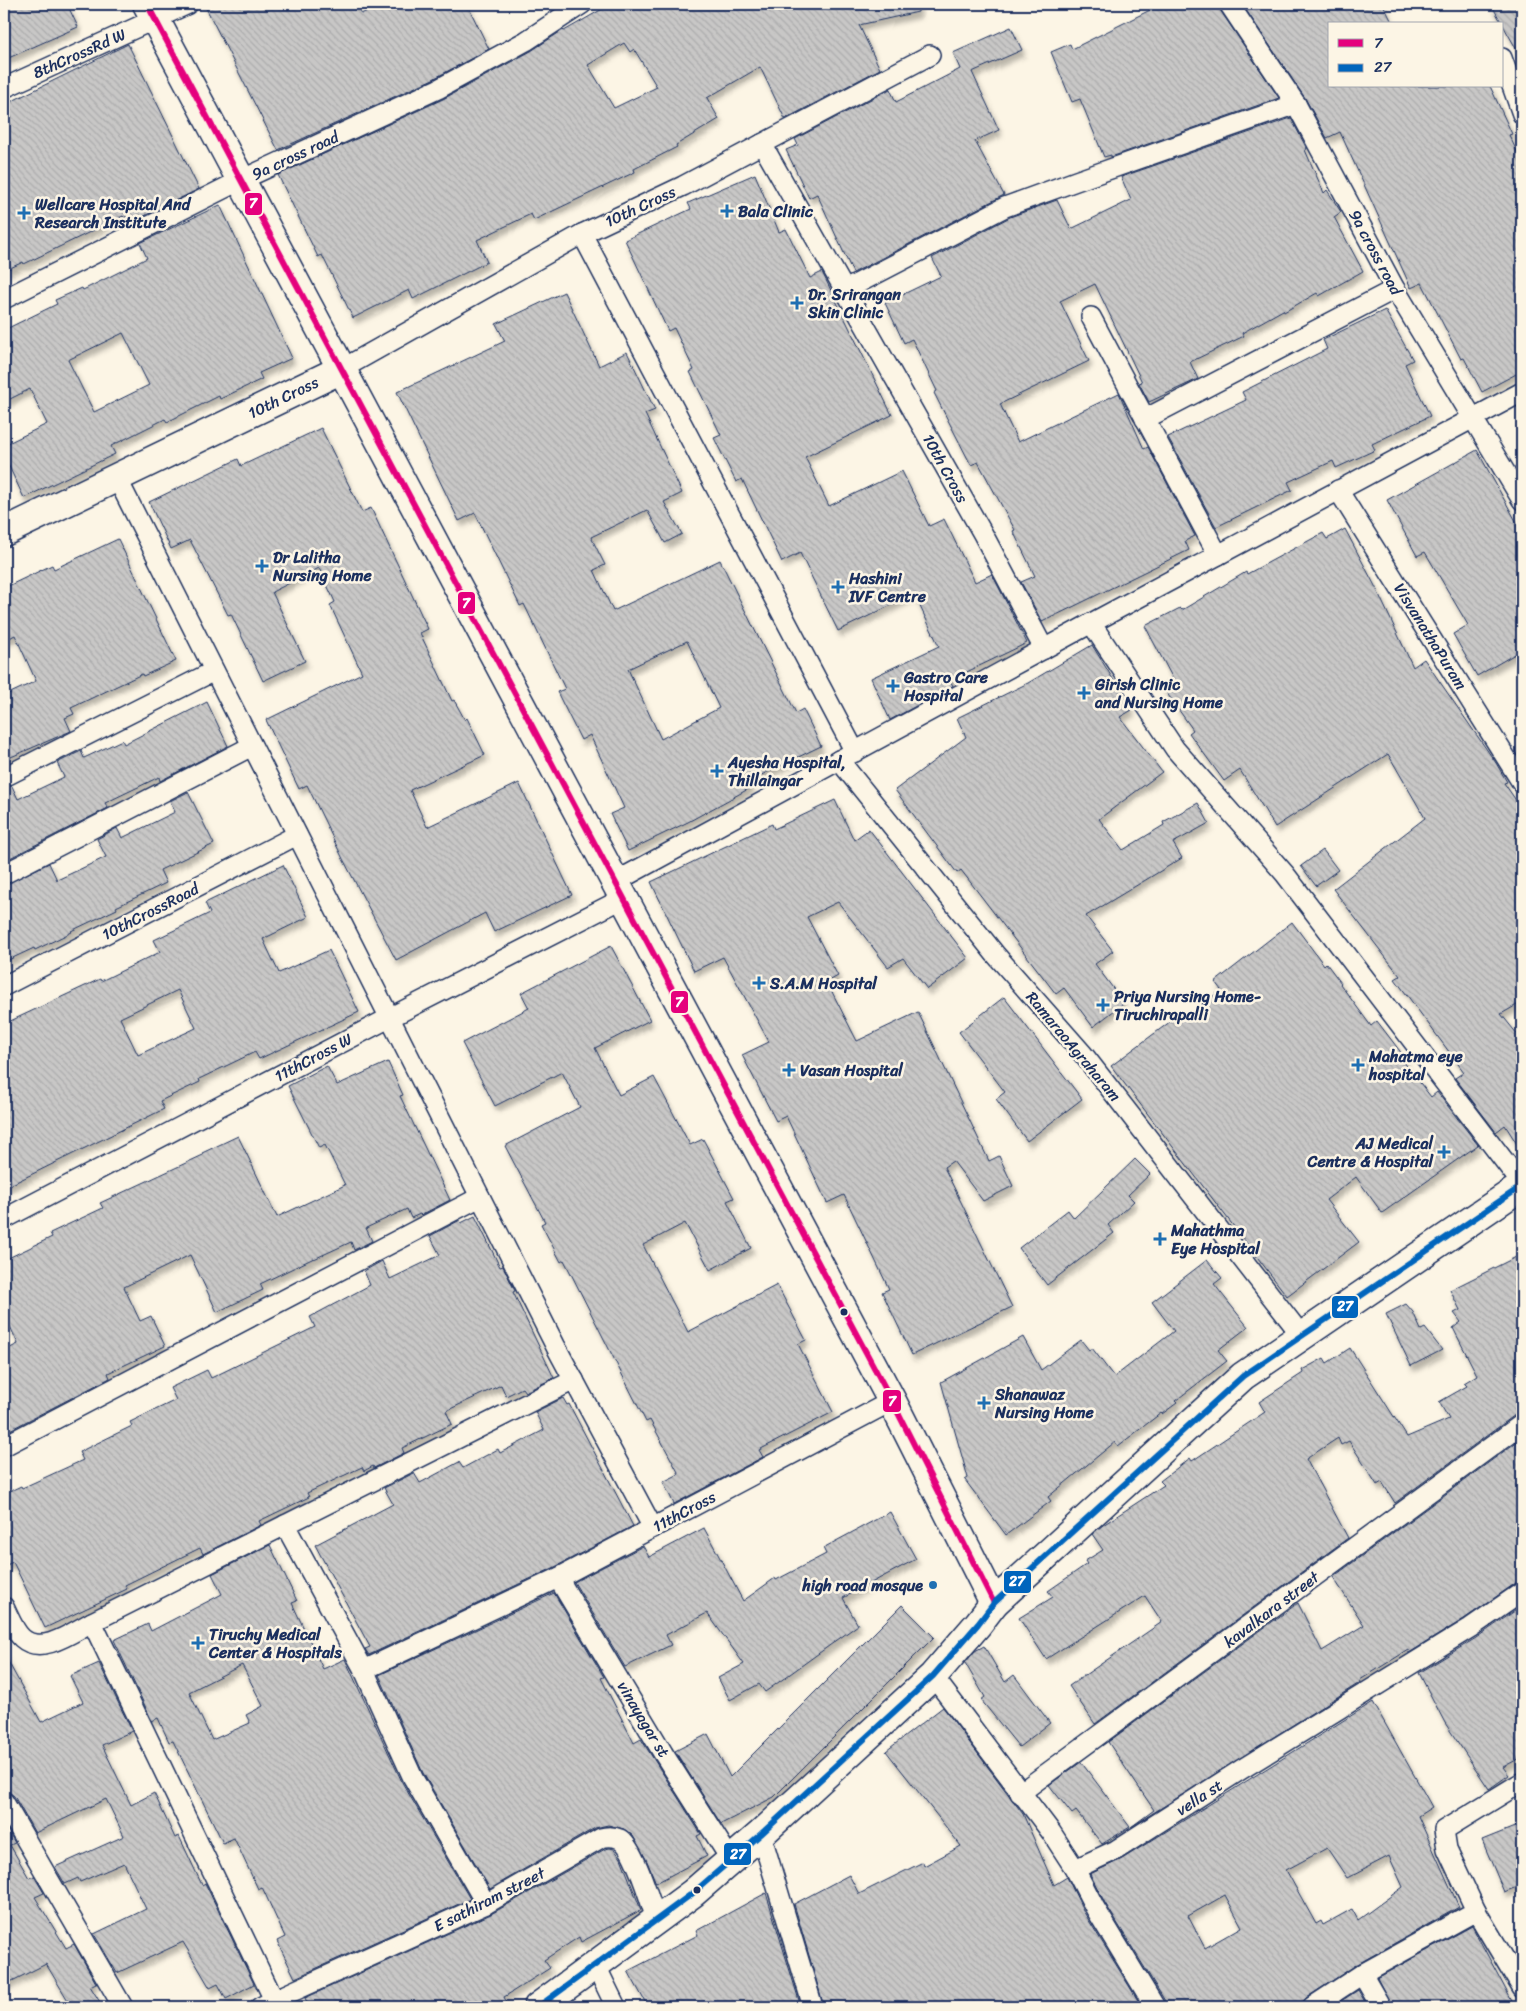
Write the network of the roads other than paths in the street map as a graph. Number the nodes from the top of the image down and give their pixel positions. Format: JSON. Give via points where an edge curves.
{"nodes":[{"id":1,"x":188,"y":4,"type":"edge"},
{"id":2,"x":582,"y":4,"type":"edge"},
{"id":3,"x":1229,"y":4,"type":"edge"},
{"id":4,"x":151,"y":11,"type":"edge"},
{"id":5,"x":930,"y":55,"type":"dead end"},
{"id":6,"x":1504,"y":64,"type":"edge"},
{"id":7,"x":4,"y":88,"type":"edge"},
{"id":8,"x":1296,"y":104,"type":"junction"},
{"id":9,"x":1522,"y":114,"type":"edge"},
{"id":10,"x":762,"y":144,"type":"junction"},
{"id":11,"x":241,"y":180,"type":"junction"},
{"id":12,"x":582,"y":234,"type":"junction"},
{"id":13,"x":1395,"y":289,"type":"junction"},
{"id":14,"x":845,"y":290,"type":"junction"},
{"id":15,"x":4,"y":300,"type":"edge"},
{"id":16,"x":1091,"y":317,"type":"dead end"},
{"id":17,"x":342,"y":368,"type":"junction"},
{"id":18,"x":1522,"y":392,"type":"edge"},
{"id":19,"x":1472,"y":418,"type":"junction"},
{"id":20,"x":1145,"y":419,"type":"junction"},
{"id":21,"x":117,"y":478,"type":"junction"},
{"id":22,"x":1338,"y":490,"type":"junction"},
{"id":23,"x":1522,"y":500,"type":"edge"},
{"id":24,"x":4,"y":532,"type":"edge"},
{"id":25,"x":1218,"y":555,"type":"junction"},
{"id":26,"x":1090,"y":624,"type":"junction"},
{"id":27,"x":1044,"y":649,"type":"junction"},
{"id":28,"x":214,"y":670,"type":"junction"},
{"id":29,"x":252,"y":746,"type":"junction"},
{"id":30,"x":847,"y":756,"type":"junction"},
{"id":31,"x":4,"y":777,"type":"edge"},
{"id":32,"x":1522,"y":783,"type":"edge"},
{"id":33,"x":297,"y":835,"type":"junction"},
{"id":34,"x":4,"y":874,"type":"edge"},
{"id":35,"x":620,"y":890,"type":"junction"},
{"id":36,"x":4,"y":986,"type":"edge"},
{"id":37,"x":389,"y":1018,"type":"junction"},
{"id":38,"x":1522,"y":1185,"type":"edge"},
{"id":39,"x":480,"y":1197,"type":"junction"},
{"id":40,"x":4,"y":1219,"type":"edge"},
{"id":41,"x":1302,"y":1336,"type":"junction"},
{"id":42,"x":574,"y":1380,"type":"junction"},
{"id":43,"x":892,"y":1401,"type":"junction"},
{"id":44,"x":1522,"y":1424,"type":"edge"},
{"id":45,"x":4,"y":1446,"type":"edge"},
{"id":46,"x":285,"y":1525,"type":"junction"},
{"id":47,"x":653,"y":1528,"type":"junction"},
{"id":48,"x":558,"y":1578,"type":"junction"},
{"id":49,"x":1522,"y":1592,"type":"edge"},
{"id":50,"x":994,"y":1603,"type":"junction"},
{"id":51,"x":4,"y":1607,"type":"edge"},
{"id":52,"x":92,"y":1622,"type":"junction"},
{"id":53,"x":364,"y":1670,"type":"junction"},
{"id":54,"x":933,"y":1676,"type":"junction"},
{"id":55,"x":1522,"y":1782,"type":"edge"},
{"id":56,"x":1020,"y":1794,"type":"junction"},
{"id":57,"x":4,"y":1802,"type":"edge"},
{"id":58,"x":761,"y":1834,"type":"junction"},
{"id":59,"x":731,"y":1860,"type":"junction"},
{"id":60,"x":1076,"y":1868,"type":"junction"},
{"id":61,"x":486,"y":1904,"type":"junction"},
{"id":62,"x":1476,"y":1911,"type":"junction"},
{"id":63,"x":656,"y":1920,"type":"junction"},
{"id":64,"x":594,"y":1964,"type":"junction"},
{"id":65,"x":1362,"y":1974,"type":"junction"},
{"id":66,"x":1522,"y":1988,"type":"edge"},
{"id":67,"x":271,"y":2005,"type":"edge"},
{"id":68,"x":123,"y":2007,"type":"edge"},
{"id":69,"x":538,"y":2007,"type":"edge"},
{"id":70,"x":616,"y":2007,"type":"edge"},
{"id":71,"x":813,"y":2007,"type":"edge"},
{"id":72,"x":1155,"y":2007,"type":"edge"},
{"id":73,"x":1312,"y":2007,"type":"edge"},
{"id":74,"x":1380,"y":2007,"type":"edge"}],
"edges":[{"from":1,"to":4,"type":"street","name":"8thCrossRd W"},
{"from":2,"to":11,"type":"street","name":"9a cross road","via":[[526,41],[438,89]]},
{"from":3,"to":8,"type":"street","name":"9a cross road"},
{"from":4,"to":7,"type":"street","name":"8thCrossRd W"},
{"from":4,"to":11,"type":"street"},
{"from":5,"to":10,"type":"street"},
{"from":6,"to":9,"type":"street"},
{"from":8,"to":13,"type":"street","name":"9a cross road"},
{"from":8,"to":14,"type":"street","via":[[1005,207]]},
{"from":10,"to":12,"type":"street","name":"10th Cross"},
{"from":10,"to":14,"type":"street","name":"10th Cross"},
{"from":11,"to":15,"type":"street","name":"9a cross road"},
{"from":11,"to":17,"type":"street"},
{"from":12,"to":17,"type":"street","name":"10th Cross"},
{"from":12,"to":30,"type":"street","name":"RamaraoAgraharam"},
{"from":13,"to":19,"type":"street","name":"9a cross road"},
{"from":13,"to":20,"type":"street"},
{"from":14,"to":27,"type":"street","name":"10th Cross"},
{"from":16,"to":20,"type":"street"},
{"from":17,"to":21,"type":"street","name":"10th Cross"},
{"from":17,"to":35,"type":"street"},
{"from":18,"to":19,"type":"street","name":"11thCross W"},
{"from":19,"to":22,"type":"street","name":"11thCross W"},
{"from":19,"to":23,"type":"street","name":"9a cross road"},
{"from":20,"to":25,"type":"street"},
{"from":21,"to":24,"type":"street","name":"10th Cross"},
{"from":21,"to":28,"type":"street"},
{"from":22,"to":25,"type":"street","name":"11thCross W"},
{"from":22,"to":32,"type":"street","name":"VisvanathaPuram"},
{"from":25,"to":26,"type":"street","name":"11thCross W"},
{"from":26,"to":27,"type":"street","name":"11thCross W"},
{"from":26,"to":38,"type":"street","via":[[1175,749],[1284,874]]},
{"from":27,"to":30,"type":"street","name":"11thCross W"},
{"from":28,"to":29,"type":"street"},
{"from":28,"to":31,"type":"street"},
{"from":29,"to":33,"type":"street"},
{"from":29,"to":34,"type":"street"},
{"from":30,"to":35,"type":"street","name":"11thCross W"},
{"from":30,"to":41,"type":"street","name":"RamaraoAgraharam","via":[[995,954],[1083,1054]]},
{"from":33,"to":36,"type":"street","name":"10thCrossRoad"},
{"from":33,"to":37,"type":"street"},
{"from":35,"to":37,"type":"street","name":"11thCross W"},
{"from":35,"to":43,"type":"street"},
{"from":37,"to":39,"type":"street"},
{"from":37,"to":40,"type":"street","name":"11thCross W"},
{"from":38,"to":41,"type":"street"},
{"from":39,"to":42,"type":"street"},
{"from":39,"to":45,"type":"street"},
{"from":41,"to":50,"type":"street","via":[[1243,1376]]},
{"from":42,"to":46,"type":"street"},
{"from":42,"to":47,"type":"street"},
{"from":43,"to":47,"type":"street","name":"11thCross"},
{"from":43,"to":50,"type":"street"},
{"from":44,"to":56,"type":"street","name":"kavalkara street"},
{"from":46,"to":52,"type":"street"},
{"from":46,"to":53,"type":"street"},
{"from":47,"to":48,"type":"street","name":"11thCross"},
{"from":48,"to":53,"type":"street","name":"11thCross"},
{"from":48,"to":59,"type":"street","name":"vinayagar st"},
{"from":49,"to":60,"type":"street","name":"vella st","via":[[1116,1850]]},
{"from":50,"to":54,"type":"street"},
{"from":51,"to":52,"type":"street","via":[[23,1639],[43,1645]]},
{"from":52,"to":67,"type":"street"},
{"from":53,"to":61,"type":"street","via":[[413,1778]]},
{"from":54,"to":56,"type":"street"},
{"from":54,"to":58,"type":"street"},
{"from":55,"to":62,"type":"street","via":[[1444,1830],[1447,1849]]},
{"from":56,"to":60,"type":"street"},
{"from":57,"to":68,"type":"street"},
{"from":58,"to":59,"type":"street"},
{"from":58,"to":71,"type":"street"},
{"from":59,"to":63,"type":"street"},
{"from":60,"to":72,"type":"street","via":[[1095,1908]]},
{"from":61,"to":63,"type":"street","name":"E sathiram street","via":[[601,1838],[610,1836],[628,1847]]},
{"from":61,"to":67,"type":"street","name":"E sathiram street"},
{"from":62,"to":65,"type":"street"},
{"from":62,"to":66,"type":"street"},
{"from":63,"to":64,"type":"street"},
{"from":64,"to":69,"type":"street"},
{"from":64,"to":70,"type":"street"},
{"from":65,"to":73,"type":"street"},
{"from":65,"to":74,"type":"street"}]}
